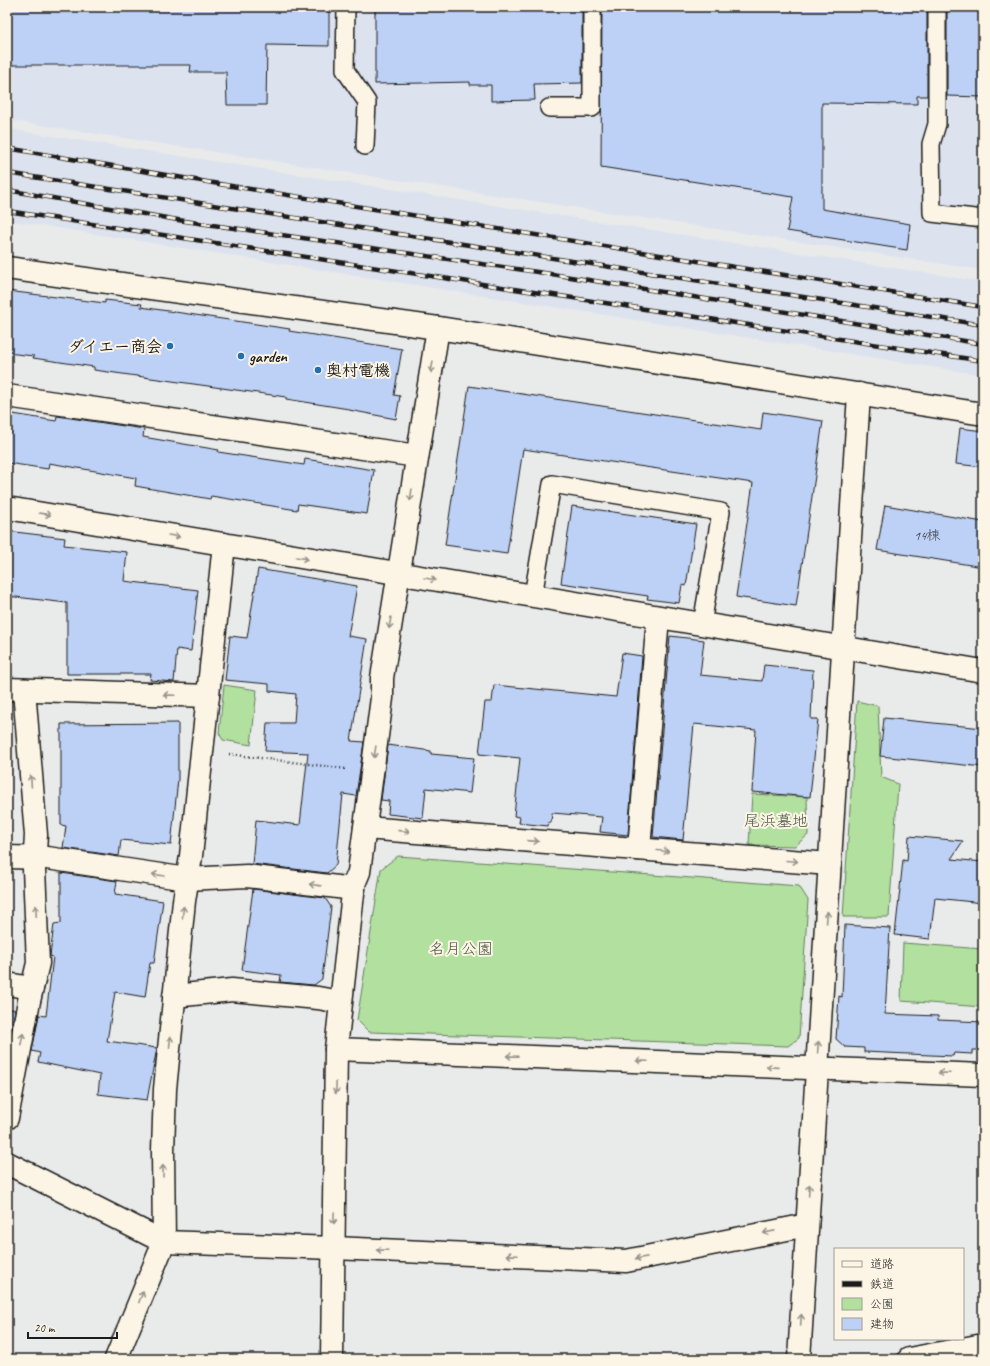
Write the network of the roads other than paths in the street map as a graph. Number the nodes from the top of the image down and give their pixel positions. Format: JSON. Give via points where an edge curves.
{"nodes":[{"id":1,"x":346,"y":7,"type":"edge"},
{"id":2,"x":592,"y":7,"type":"edge"},
{"id":3,"x":937,"y":7,"type":"edge"},
{"id":4,"x":549,"y":108,"type":"dead end"},
{"id":5,"x":366,"y":146,"type":"dead end"},
{"id":6,"x":983,"y":219,"type":"edge"},
{"id":7,"x":7,"y":268,"type":"edge"},
{"id":8,"x":438,"y":328,"type":"junction"},
{"id":9,"x":859,"y":394,"type":"junction"},
{"id":10,"x":7,"y":396,"type":"edge"},
{"id":11,"x":983,"y":414,"type":"edge"},
{"id":12,"x":417,"y":456,"type":"junction"},
{"id":13,"x":7,"y":508,"type":"edge"},
{"id":14,"x":224,"y":544,"type":"junction"},
{"id":15,"x":397,"y":574,"type":"junction"},
{"id":16,"x":533,"y":596,"type":"junction"},
{"id":17,"x":658,"y":617,"type":"junction"},
{"id":18,"x":702,"y":624,"type":"junction"},
{"id":19,"x":843,"y":648,"type":"junction"},
{"id":20,"x":983,"y":671,"type":"edge"},
{"id":21,"x":16,"y":689,"type":"edge"},
{"id":22,"x":208,"y":696,"type":"junction"},
{"id":23,"x":365,"y":828,"type":"junction"},
{"id":24,"x":639,"y":849,"type":"junction"},
{"id":25,"x":7,"y":857,"type":"edge"},
{"id":26,"x":34,"y":858,"type":"junction"},
{"id":27,"x":830,"y":864,"type":"junction"},
{"id":28,"x":187,"y":879,"type":"junction"},
{"id":29,"x":354,"y":889,"type":"junction"},
{"id":30,"x":7,"y":984,"type":"edge"},
{"id":31,"x":32,"y":988,"type":"junction"},
{"id":32,"x":174,"y":996,"type":"junction"},
{"id":33,"x":340,"y":1002,"type":"junction"},
{"id":34,"x":336,"y":1049,"type":"junction"},
{"id":35,"x":817,"y":1068,"type":"junction"},
{"id":36,"x":983,"y":1075,"type":"edge"},
{"id":37,"x":7,"y":1118,"type":"edge"},
{"id":38,"x":7,"y":1163,"type":"edge"},
{"id":39,"x":807,"y":1225,"type":"junction"},
{"id":40,"x":164,"y":1242,"type":"junction"},
{"id":41,"x":334,"y":1248,"type":"junction"},
{"id":42,"x":983,"y":1345,"type":"edge"},
{"id":43,"x":116,"y":1359,"type":"edge"},
{"id":44,"x":332,"y":1359,"type":"edge"},
{"id":45,"x":799,"y":1359,"type":"edge"},
{"id":46,"x":909,"y":1359,"type":"edge"}],
"edges":[{"from":1,"to":5,"type":"lane","via":[[345,70],[367,102]]},
{"from":2,"to":4,"type":"lane","via":[[592,108]]},
{"from":3,"to":6,"type":"lane","via":[[937,124],[931,144],[932,213]]},
{"from":7,"to":8,"type":"street"},
{"from":8,"to":9,"type":"street"},
{"from":8,"to":12,"type":"street","one_way":true},
{"from":9,"to":11,"type":"street"},
{"from":9,"to":19,"type":"street"},
{"from":10,"to":12,"type":"street"},
{"from":12,"to":15,"type":"street","one_way":true},
{"from":13,"to":14,"type":"street","one_way":true},
{"from":14,"to":15,"type":"street","one_way":true},
{"from":14,"to":22,"type":"street"},
{"from":15,"to":16,"type":"street","one_way":true},
{"from":15,"to":23,"type":"street","one_way":true},
{"from":16,"to":17,"type":"street"},
{"from":16,"to":18,"type":"lane","via":[[552,484],[721,512]]},
{"from":17,"to":18,"type":"street"},
{"from":17,"to":24,"type":"street"},
{"from":18,"to":19,"type":"street"},
{"from":19,"to":20,"type":"street"},
{"from":19,"to":27,"type":"street"},
{"from":22,"to":21,"type":"street","one_way":true},
{"from":26,"to":21,"type":"street","one_way":true,"via":[[36,835]]},
{"from":22,"to":28,"type":"street"},
{"from":23,"to":24,"type":"street","one_way":true},
{"from":23,"to":29,"type":"street"},
{"from":24,"to":27,"type":"street","one_way":true},
{"from":25,"to":26,"type":"street"},
{"from":28,"to":26,"type":"street","one_way":true},
{"from":31,"to":26,"type":"street","one_way":true,"via":[[38,963]]},
{"from":35,"to":27,"type":"street","one_way":true},
{"from":29,"to":28,"type":"street","one_way":true,"via":[[247,876]]},
{"from":32,"to":28,"type":"street","one_way":true},
{"from":29,"to":33,"type":"street"},
{"from":30,"to":31,"type":"street"},
{"from":37,"to":31,"type":"street","one_way":true},
{"from":32,"to":33,"type":"street","via":[[232,990]]},
{"from":40,"to":32,"type":"street","one_way":true,"via":[[164,1120]]},
{"from":33,"to":34,"type":"street"},
{"from":35,"to":34,"type":"street","one_way":true},
{"from":34,"to":41,"type":"street","one_way":true},
{"from":36,"to":35,"type":"street","one_way":true},
{"from":39,"to":35,"type":"street","one_way":true},
{"from":38,"to":40,"type":"street"},
{"from":39,"to":41,"type":"street","one_way":true,"via":[[626,1261]]},
{"from":45,"to":39,"type":"street","one_way":true},
{"from":40,"to":41,"type":"street"},
{"from":43,"to":40,"type":"street","one_way":true},
{"from":41,"to":44,"type":"street"},
{"from":42,"to":46,"type":"street"}]}
